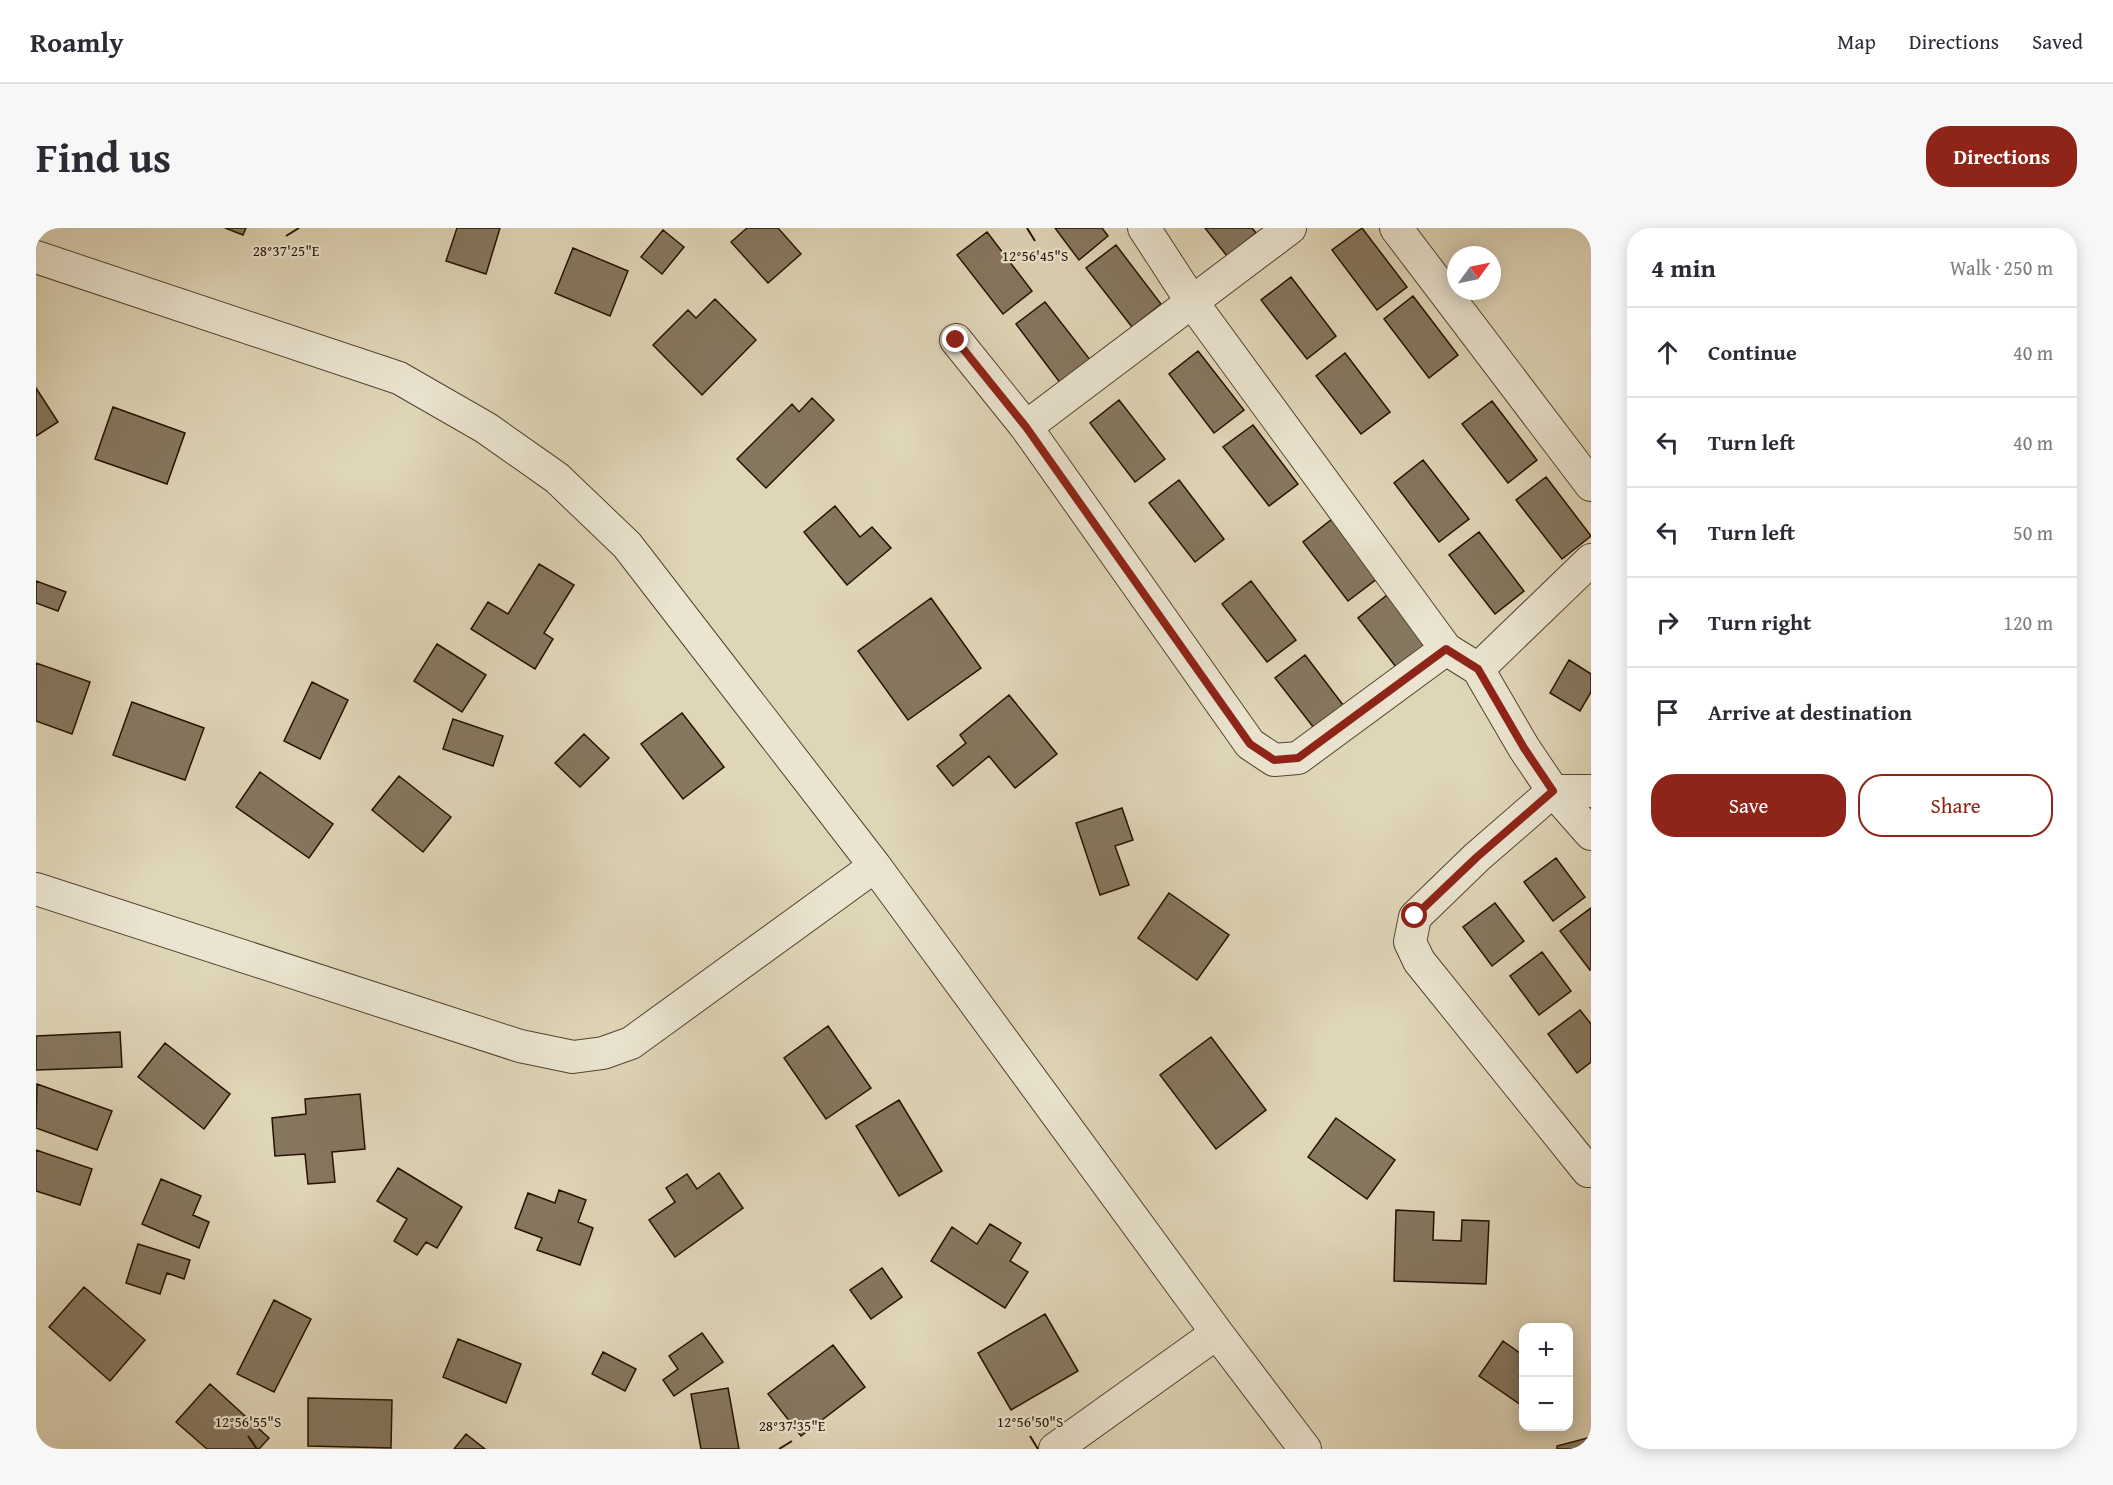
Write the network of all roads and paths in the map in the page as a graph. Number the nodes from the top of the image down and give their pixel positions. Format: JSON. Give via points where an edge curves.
{"nodes":[{"id":1,"x":1144,"y":228,"type":"edge"},
{"id":2,"x":1290,"y":228,"type":"edge"},
{"id":3,"x":1396,"y":228,"type":"edge"},
{"id":4,"x":36,"y":257,"type":"edge"},
{"id":5,"x":1192,"y":302,"type":"junction"},
{"id":6,"x":956,"y":340,"type":"dead end"},
{"id":7,"x":1026,"y":427,"type":"junction"},
{"id":8,"x":1591,"y":485,"type":"edge"},
{"id":9,"x":1591,"y":560,"type":"edge"},
{"id":10,"x":1446,"y":649,"type":"junction"},
{"id":11,"x":1478,"y":669,"type":"junction"},
{"id":12,"x":1553,"y":791,"type":"junction"},
{"id":13,"x":1591,"y":791,"type":"edge"},
{"id":14,"x":1591,"y":834,"type":"edge"},
{"id":15,"x":875,"y":866,"type":"junction"},
{"id":16,"x":36,"y":889,"type":"edge"},
{"id":17,"x":1588,"y":1171,"type":"dead end"},
{"id":18,"x":1217,"y":1333,"type":"junction"},
{"id":19,"x":1055,"y":1449,"type":"edge"},
{"id":20,"x":1305,"y":1449,"type":"edge"}],
"edges":[{"from":1,"to":5,"type":"street"},
{"from":2,"to":5,"type":"street"},
{"from":3,"to":8,"type":"street"},
{"from":4,"to":15,"type":"street","via":[[399,378],[486,428],[557,478],[627,545]]},
{"from":5,"to":7,"type":"street"},
{"from":5,"to":10,"type":"street"},
{"from":6,"to":7,"type":"street"},
{"from":7,"to":10,"type":"street","via":[[1250,744],[1274,760],[1298,758]]},
{"from":9,"to":11,"type":"street"},
{"from":10,"to":11,"type":"street"},
{"from":11,"to":12,"type":"street"},
{"from":12,"to":13,"type":"street"},
{"from":12,"to":14,"type":"street"},
{"from":12,"to":17,"type":"street","via":[[1415,916],[1410,942],[1419,961]]},
{"from":15,"to":16,"type":"street","via":[[631,1043],[603,1053],[573,1057],[520,1046]]},
{"from":15,"to":18,"type":"street"},
{"from":18,"to":19,"type":"street"},
{"from":18,"to":20,"type":"street"}]}
